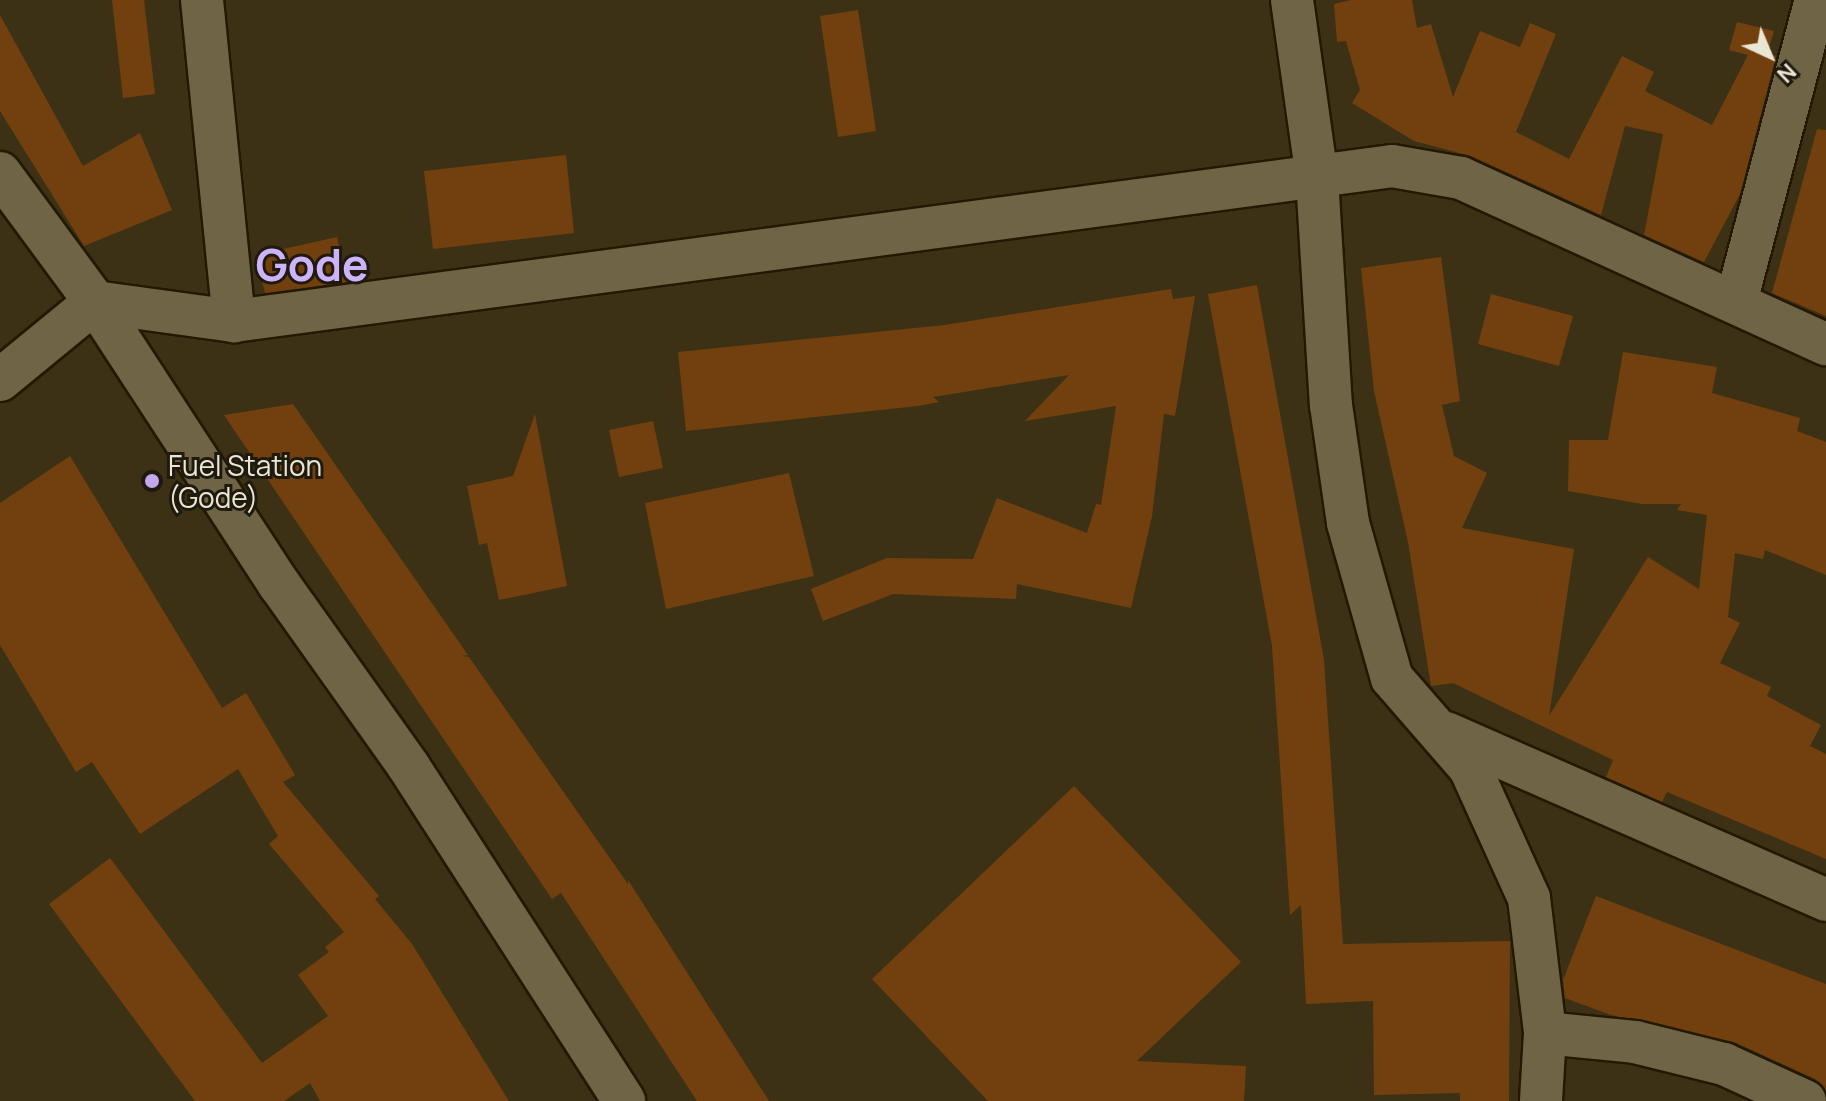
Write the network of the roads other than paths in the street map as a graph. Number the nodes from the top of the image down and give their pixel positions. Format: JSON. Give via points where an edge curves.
{"nodes":[{"id":1,"x":202,"y":0,"type":"edge"},
{"id":2,"x":1292,"y":0,"type":"edge"},
{"id":3,"x":1816,"y":0,"type":"edge"},
{"id":4,"x":0,"y":173,"type":"edge"},
{"id":5,"x":1317,"y":178,"type":"junction"},
{"id":6,"x":95,"y":302,"type":"junction"},
{"id":7,"x":1736,"y":302,"type":"junction"},
{"id":8,"x":234,"y":321,"type":"junction"},
{"id":9,"x":1826,"y":344,"type":"edge"},
{"id":10,"x":0,"y":380,"type":"edge"},
{"id":11,"x":1441,"y":731,"type":"junction"},
{"id":12,"x":1826,"y":900,"type":"edge"},
{"id":13,"x":1545,"y":1033,"type":"junction"},
{"id":14,"x":624,"y":1101,"type":"edge"},
{"id":15,"x":1541,"y":1101,"type":"edge"},
{"id":16,"x":1805,"y":1101,"type":"edge"}],
"edges":[{"from":1,"to":8,"type":"street"},
{"from":2,"to":5,"type":"street"},
{"from":3,"to":7,"type":"street"},
{"from":4,"to":6,"type":"street"},
{"from":5,"to":7,"type":"street","via":[[1392,166],[1461,178]]},
{"from":5,"to":8,"type":"street"},
{"from":5,"to":11,"type":"street","via":[[1331,405],[1348,523],[1392,678]]},
{"from":6,"to":8,"type":"street"},
{"from":6,"to":10,"type":"street"},
{"from":6,"to":14,"type":"street","via":[[279,584],[409,767]]},
{"from":7,"to":9,"type":"street"},
{"from":11,"to":12,"type":"street"},
{"from":11,"to":13,"type":"street","via":[[1491,807],[1529,898]]},
{"from":13,"to":15,"type":"street"},
{"from":13,"to":16,"type":"street","via":[[1635,1042],[1724,1064]]}]}
